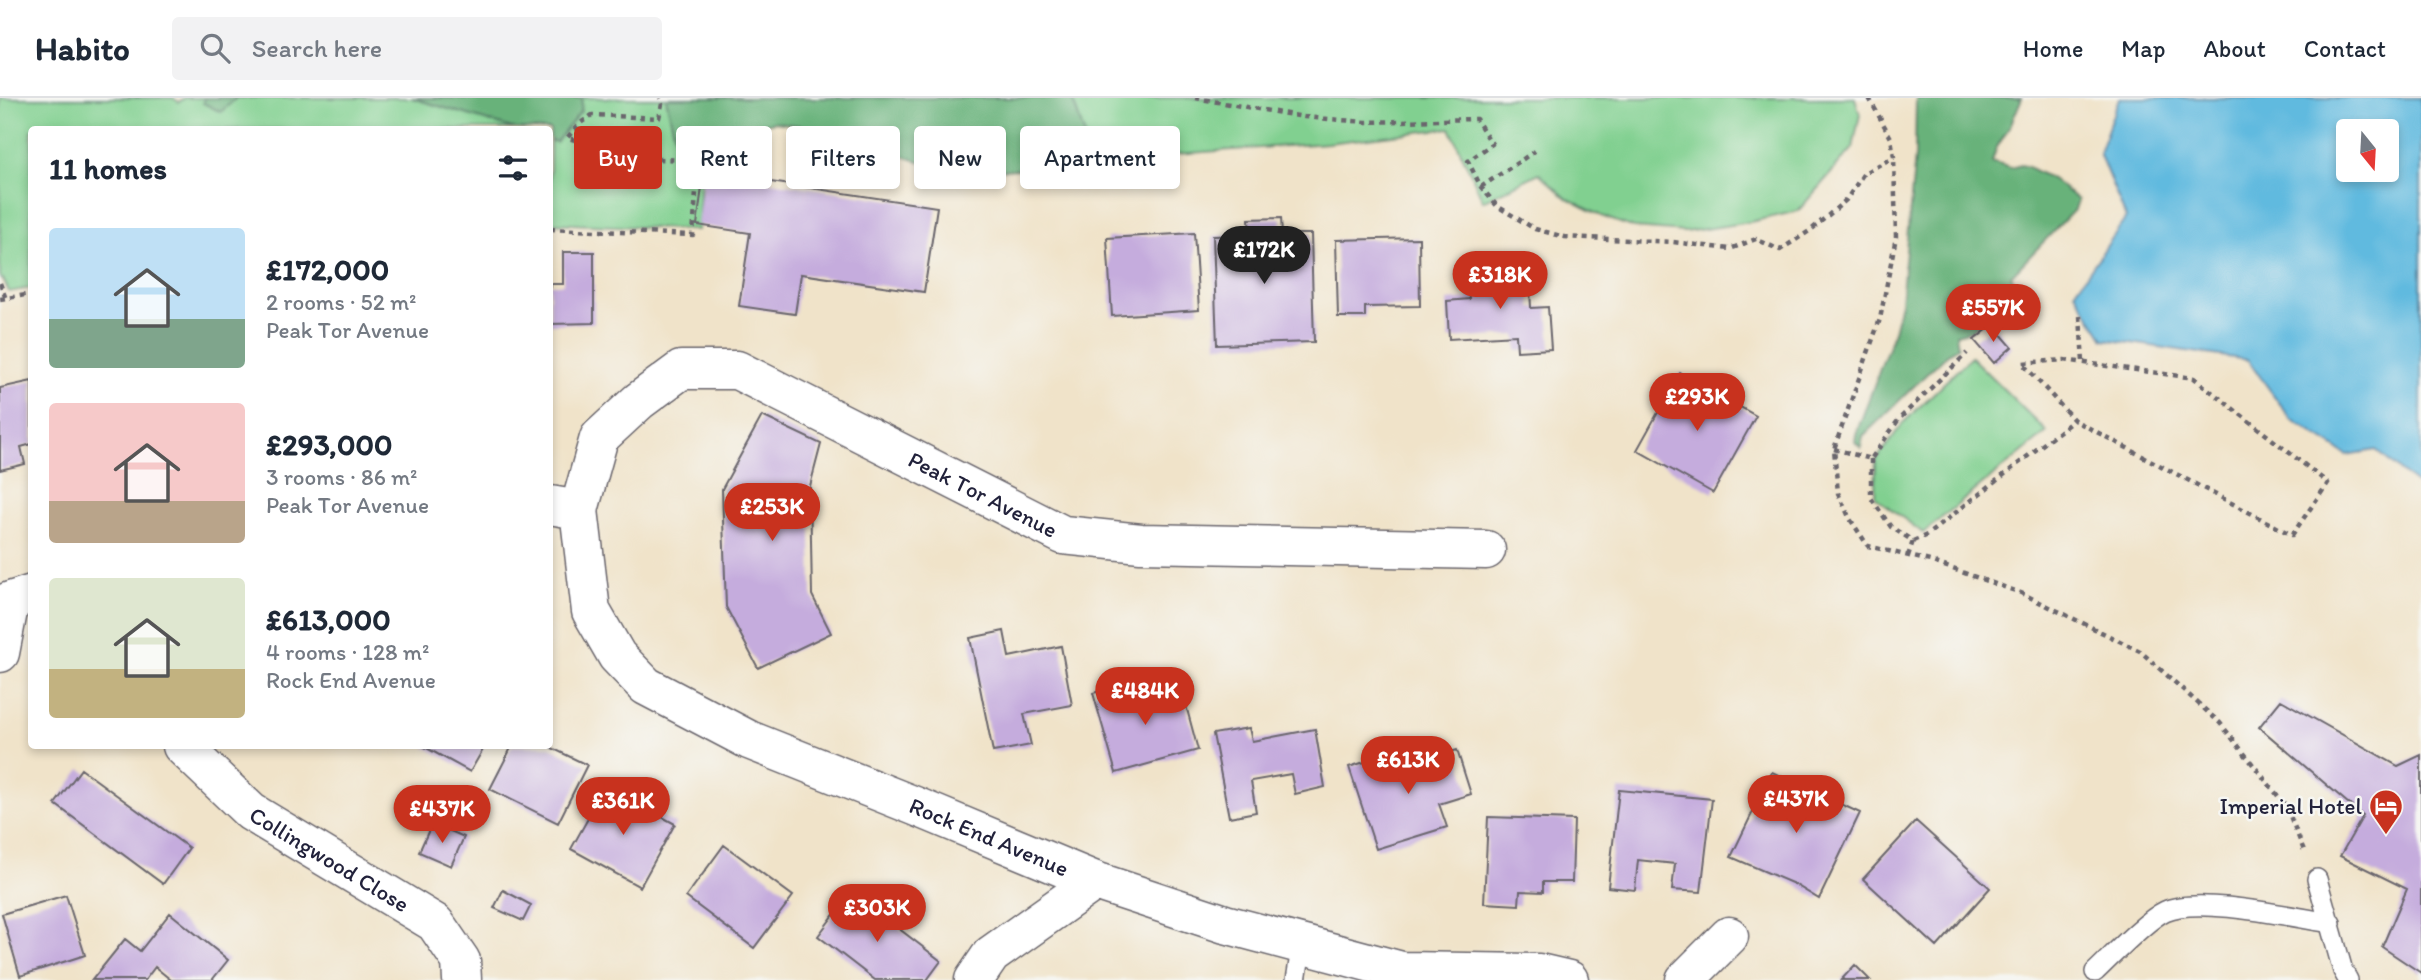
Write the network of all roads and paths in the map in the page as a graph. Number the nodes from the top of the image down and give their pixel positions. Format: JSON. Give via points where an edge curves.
{"nodes":[{"id":1,"x":660,"y":98,"type":"edge"},
{"id":2,"x":1195,"y":98,"type":"edge"},
{"id":3,"x":1869,"y":98,"type":"edge"},
{"id":4,"x":1535,"y":151,"type":"dead end"},
{"id":5,"x":1894,"y":157,"type":"junction"},
{"id":6,"x":1481,"y":187,"type":"junction"},
{"id":7,"x":553,"y":229,"type":"edge"},
{"id":8,"x":0,"y":283,"type":"edge"},
{"id":9,"x":28,"y":295,"type":"edge"},
{"id":10,"x":3,"y":299,"type":"edge"},
{"id":11,"x":2080,"y":316,"type":"dead end"},
{"id":12,"x":1966,"y":353,"type":"dead end"},
{"id":13,"x":2083,"y":362,"type":"junction"},
{"id":14,"x":2074,"y":420,"type":"junction"},
{"id":15,"x":1834,"y":449,"type":"junction"},
{"id":16,"x":1871,"y":459,"type":"junction"},
{"id":17,"x":564,"y":508,"type":"edge"},
{"id":18,"x":1913,"y":541,"type":"junction"},
{"id":19,"x":1486,"y":550,"type":"dead end"},
{"id":20,"x":1908,"y":556,"type":"junction"},
{"id":21,"x":14,"y":598,"type":"edge"},
{"id":22,"x":0,"y":653,"type":"edge"},
{"id":23,"x":185,"y":749,"type":"edge"},
{"id":24,"x":2317,"y":879,"type":"joint"},
{"id":25,"x":1095,"y":881,"type":"junction"},
{"id":26,"x":2331,"y":923,"type":"junction"},
{"id":27,"x":1729,"y":936,"type":"dead end"},
{"id":28,"x":1299,"y":962,"type":"edge"},
{"id":29,"x":2095,"y":972,"type":"dead end"},
{"id":30,"x":463,"y":980,"type":"edge"},
{"id":31,"x":974,"y":980,"type":"edge"},
{"id":32,"x":1569,"y":980,"type":"edge"},
{"id":33,"x":1685,"y":980,"type":"edge"},
{"id":34,"x":2348,"y":980,"type":"edge"}],
"edges":[{"from":1,"to":7,"type":"path","via":[[659,118],[592,115],[567,138],[658,159],[695,160],[693,235]]},
{"from":2,"to":6,"type":"path","via":[[1304,117],[1366,122],[1476,119],[1492,144],[1468,162]]},
{"from":3,"to":5,"type":"path","via":[[1891,138]]},
{"from":4,"to":6,"type":"path"},
{"from":5,"to":6,"type":"path","via":[[1864,173],[1846,200],[1780,250],[1756,239],[1730,249],[1565,237],[1516,218],[1497,206]]},
{"from":5,"to":15,"type":"path","via":[[1896,237],[1882,305]]},
{"from":8,"to":10,"type":"path"},
{"from":9,"to":10,"type":"path"},
{"from":11,"to":13,"type":"path"},
{"from":12,"to":16,"type":"path","via":[[1899,419]]},
{"from":13,"to":14,"type":"path","via":[[2022,363]]},
{"from":13,"to":14,"type":"path","via":[[2194,378],[2328,483],[2292,535]]},
{"from":14,"to":18,"type":"path","via":[[1927,535]]},
{"from":15,"to":16,"type":"path"},
{"from":15,"to":20,"type":"path","via":[[1838,493],[1868,546]]},
{"from":16,"to":18,"type":"path","via":[[1871,498],[1891,527]]},
{"from":17,"to":19,"type":"street","name":"Peak Tor Avenue","via":[[598,438],[639,401],[681,370],[737,370],[1063,535],[1154,543]]},
{"from":17,"to":25,"type":"street","name":"Rock End Avenue","via":[[591,611],[617,656],[646,686],[749,740]]},
{"from":18,"to":20,"type":"path"},
{"from":20,"to":24,"type":"path","via":[[2021,593],[2140,651],[2220,723],[2286,806]]},
{"from":21,"to":22,"type":"street"},
{"from":23,"to":30,"type":"street","name":"Collingwood Close","via":[[251,812],[435,923],[461,961]]},
{"from":24,"to":26,"type":"lane"},
{"from":25,"to":28,"type":"street","name":"Rock End Avenue","via":[[1225,924]]},
{"from":25,"to":31,"type":"street","via":[[991,954]]},
{"from":26,"to":29,"type":"lane","via":[[2205,905],[2181,906],[2162,912]]},
{"from":26,"to":34,"type":"lane"},
{"from":27,"to":33,"type":"street"},
{"from":28,"to":32,"type":"street","name":"Rock End Avenue","via":[[1402,971],[1539,973]]}]}
